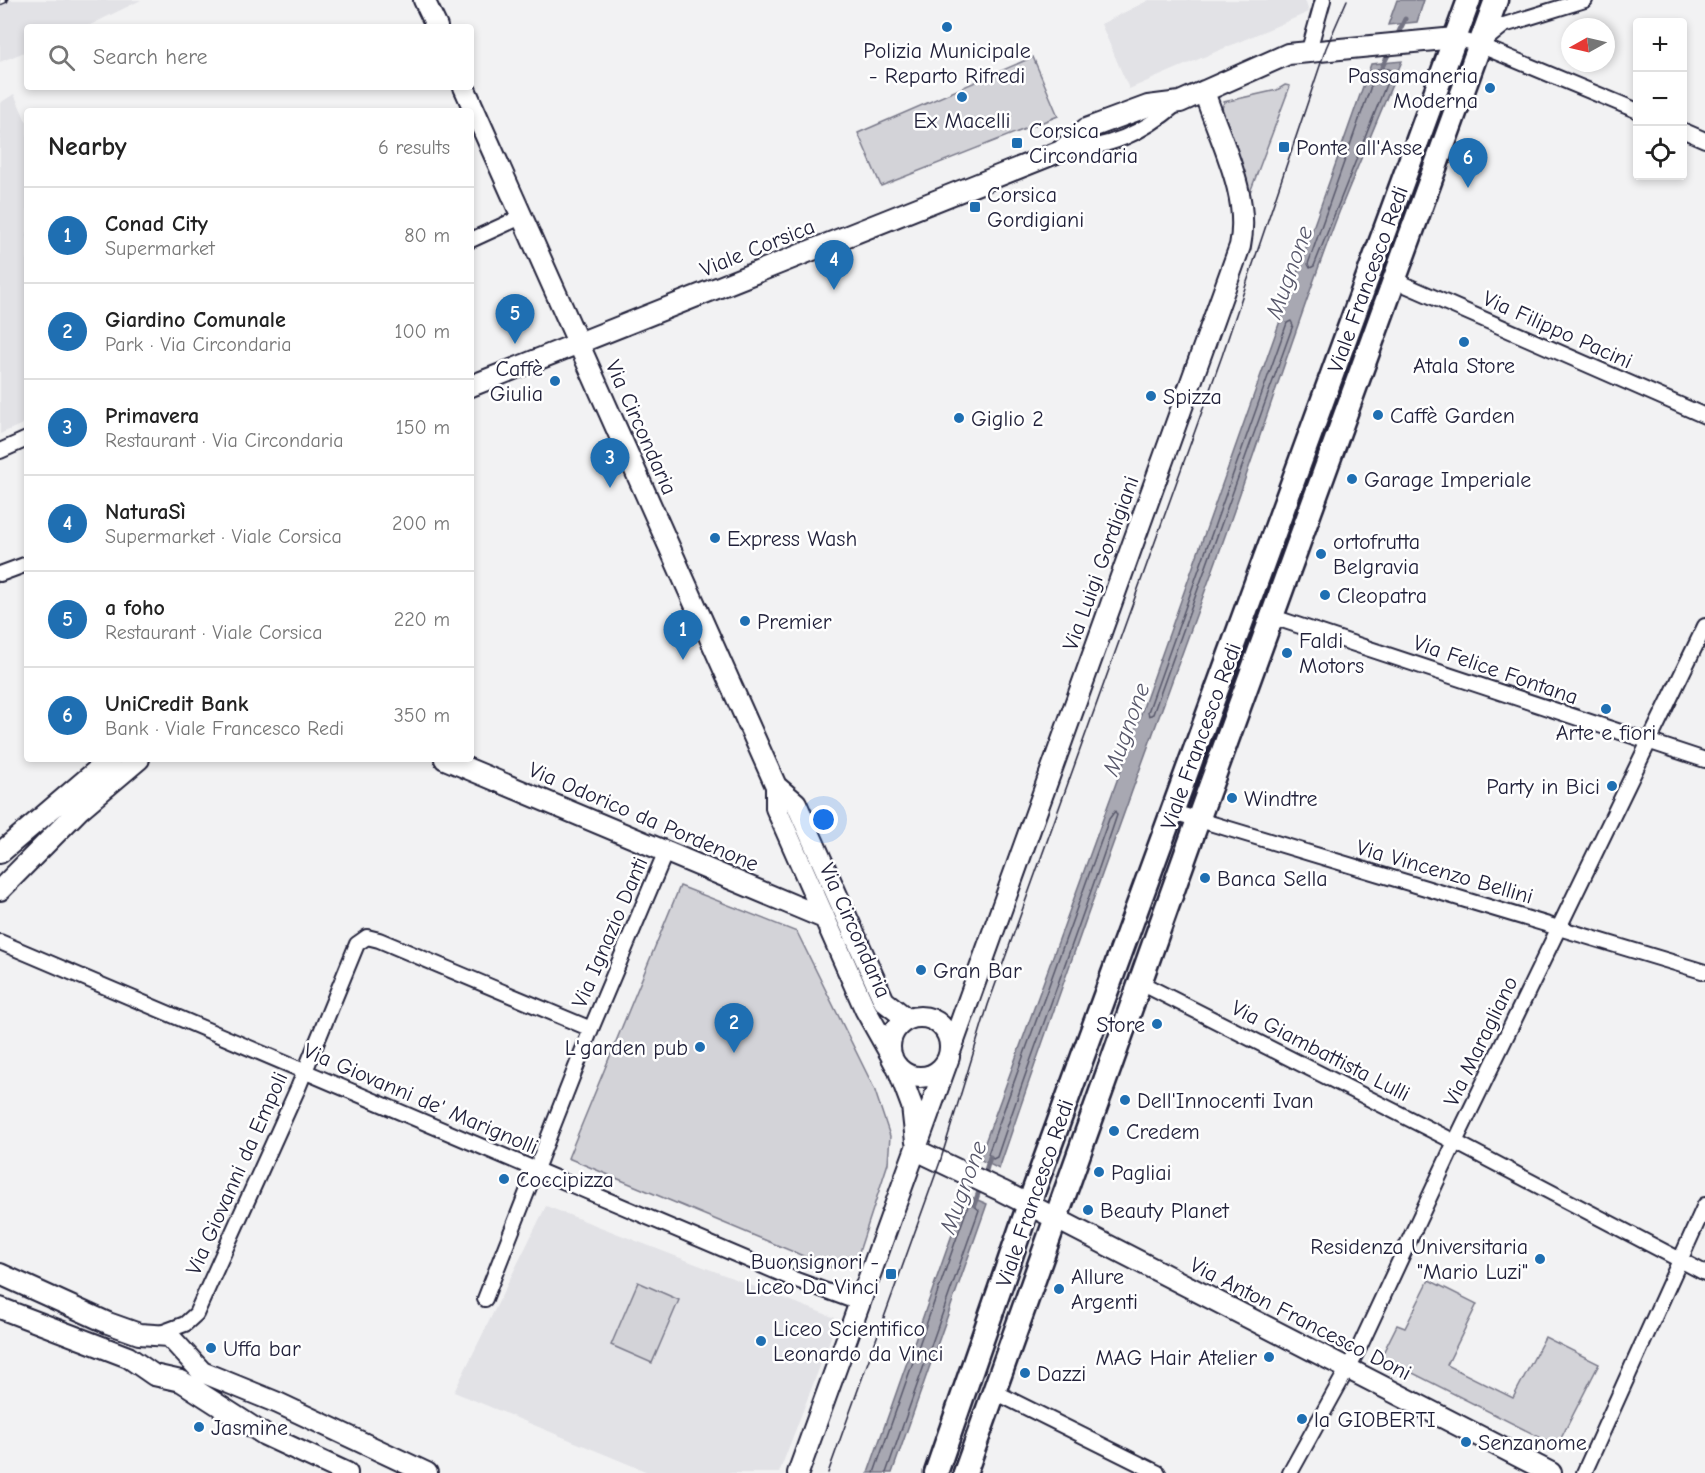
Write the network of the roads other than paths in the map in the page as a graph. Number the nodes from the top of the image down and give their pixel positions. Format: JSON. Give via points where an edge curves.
{"nodes":[{"id":1,"x":424,"y":0,"type":"edge"},
{"id":2,"x":1323,"y":0,"type":"edge"},
{"id":3,"x":1469,"y":0,"type":"edge"},
{"id":4,"x":1496,"y":0,"type":"edge"},
{"id":5,"x":1586,"y":0,"type":"edge"},
{"id":6,"x":436,"y":24,"type":"edge"},
{"id":7,"x":1455,"y":38,"type":"junction"},
{"id":8,"x":1479,"y":45,"type":"junction"},
{"id":9,"x":1309,"y":50,"type":"junction"},
{"id":10,"x":465,"y":90,"type":"edge"},
{"id":11,"x":1204,"y":91,"type":"junction"},
{"id":12,"x":473,"y":108,"type":"edge"},
{"id":13,"x":1633,"y":109,"type":"edge"},
{"id":14,"x":474,"y":110,"type":"edge"},
{"id":15,"x":1687,"y":132,"type":"edge"},
{"id":16,"x":1705,"y":140,"type":"edge"},
{"id":17,"x":521,"y":217,"type":"junction"},
{"id":18,"x":474,"y":239,"type":"edge"},
{"id":19,"x":1394,"y":280,"type":"junction"},
{"id":20,"x":579,"y":343,"type":"junction"},
{"id":21,"x":474,"y":385,"type":"edge"},
{"id":22,"x":1705,"y":416,"type":"edge"},
{"id":23,"x":24,"y":440,"type":"edge"},
{"id":24,"x":0,"y":451,"type":"edge"},
{"id":25,"x":24,"y":565,"type":"edge"},
{"id":26,"x":0,"y":574,"type":"edge"},
{"id":27,"x":1273,"y":617,"type":"junction"},
{"id":28,"x":1705,"y":626,"type":"edge"},
{"id":29,"x":1647,"y":742,"type":"junction"},
{"id":30,"x":1705,"y":760,"type":"edge"},
{"id":31,"x":106,"y":762,"type":"edge"},
{"id":32,"x":135,"y":762,"type":"edge"},
{"id":33,"x":452,"y":762,"type":"edge"},
{"id":34,"x":776,"y":786,"type":"junction"},
{"id":35,"x":1173,"y":812,"type":"junction"},
{"id":36,"x":1198,"y":820,"type":"junction"},
{"id":37,"x":666,"y":850,"type":"junction"},
{"id":38,"x":0,"y":853,"type":"edge"},
{"id":39,"x":0,"y":890,"type":"edge"},
{"id":40,"x":824,"y":918,"type":"junction"},
{"id":41,"x":1558,"y":927,"type":"junction"},
{"id":42,"x":0,"y":942,"type":"edge"},
{"id":43,"x":1705,"y":972,"type":"edge"},
{"id":44,"x":1141,"y":983,"type":"junction"},
{"id":45,"x":907,"y":1019,"type":"junction"},
{"id":46,"x":591,"y":1029,"type":"junction"},
{"id":47,"x":950,"y":1053,"type":"junction"},
{"id":48,"x":894,"y":1062,"type":"junction"},
{"id":49,"x":305,"y":1071,"type":"junction"},
{"id":50,"x":1455,"y":1142,"type":"junction"},
{"id":51,"x":916,"y":1150,"type":"junction"},
{"id":52,"x":535,"y":1170,"type":"junction"},
{"id":53,"x":1705,"y":1205,"type":"edge"},
{"id":54,"x":1029,"y":1206,"type":"junction"},
{"id":55,"x":1055,"y":1220,"type":"junction"},
{"id":56,"x":1680,"y":1260,"type":"junction"},
{"id":57,"x":1705,"y":1273,"type":"edge"},
{"id":58,"x":0,"y":1274,"type":"edge"},
{"id":59,"x":485,"y":1299,"type":"dead end"},
{"id":60,"x":859,"y":1303,"type":"junction"},
{"id":61,"x":0,"y":1308,"type":"edge"},
{"id":62,"x":155,"y":1334,"type":"junction"},
{"id":63,"x":180,"y":1348,"type":"junction"},
{"id":64,"x":1348,"y":1368,"type":"junction"},
{"id":65,"x":150,"y":1371,"type":"junction"},
{"id":66,"x":995,"y":1392,"type":"junction"},
{"id":67,"x":347,"y":1473,"type":"edge"},
{"id":68,"x":427,"y":1473,"type":"edge"},
{"id":69,"x":798,"y":1473,"type":"edge"},
{"id":70,"x":936,"y":1473,"type":"edge"},
{"id":71,"x":965,"y":1473,"type":"edge"},
{"id":72,"x":1158,"y":1473,"type":"edge"},
{"id":73,"x":1290,"y":1473,"type":"edge"},
{"id":74,"x":1551,"y":1473,"type":"edge"},
{"id":75,"x":1584,"y":1473,"type":"edge"}],
"edges":[{"from":1,"to":6,"type":"street"},
{"from":2,"to":9,"type":"street"},
{"from":3,"to":7,"type":"main road","name":"Viale Francesco Redi"},
{"from":4,"to":8,"type":"main road","name":"Viale Francesco Redi"},
{"from":5,"to":8,"type":"street","via":[[1504,25]]},
{"from":7,"to":8,"type":"street"},
{"from":7,"to":9,"type":"street","name":"Viale Corsica"},
{"from":7,"to":35,"type":"main road","name":"Viale Francesco Redi"},
{"from":8,"to":13,"type":"street"},
{"from":8,"to":19,"type":"main road","name":"Viale Francesco Redi"},
{"from":9,"to":11,"type":"street","name":"Viale Corsica","via":[[1288,54]]},
{"from":10,"to":12,"type":"street","name":"Via Circondaria"},
{"from":11,"to":20,"type":"street","name":"Viale Corsica","via":[[1180,102],[1148,106],[1086,129],[1061,151]]},
{"from":11,"to":47,"type":"street","name":"Via Luigi Gordigiani","via":[[1238,193],[1243,221],[1240,246]]},
{"from":14,"to":17,"type":"street","name":"Via Circondaria"},
{"from":15,"to":16,"type":"street"},
{"from":17,"to":18,"type":"street"},
{"from":17,"to":20,"type":"street","name":"Via Circondaria"},
{"from":19,"to":22,"type":"street","name":"Via Filippo Pacini"},
{"from":19,"to":27,"type":"main road","name":"Viale Francesco Redi"},
{"from":20,"to":21,"type":"street","name":"Viale Corsica"},
{"from":20,"to":34,"type":"street","name":"Via Circondaria"},
{"from":23,"to":24,"type":"street"},
{"from":25,"to":26,"type":"street"},
{"from":27,"to":29,"type":"street","name":"Via Felice Fontana"},
{"from":27,"to":36,"type":"main road","name":"Viale Francesco Redi"},
{"from":28,"to":29,"type":"street","name":"Via Maragliano"},
{"from":29,"to":30,"type":"street","name":"Via Felice Fontana"},
{"from":29,"to":41,"type":"street","name":"Via Maragliano"},
{"from":31,"to":38,"type":"street"},
{"from":32,"to":39,"type":"street","via":[[80,808]]},
{"from":33,"to":37,"type":"street","name":"Via Odorico da Pordenone"},
{"from":34,"to":40,"type":"street","name":"Via Circondaria","via":[[776,808]]},
{"from":34,"to":45,"type":"street","name":"Via Circondaria","via":[[796,803],[884,1001]]},
{"from":35,"to":36,"type":"street","name":"Via Vincenzo Bellini"},
{"from":35,"to":54,"type":"main road","name":"Viale Francesco Redi"},
{"from":36,"to":41,"type":"street","name":"Via Vincenzo Bellini"},
{"from":36,"to":44,"type":"main road","name":"Viale Francesco Redi"},
{"from":37,"to":40,"type":"street","name":"Via Odorico da Pordenone"},
{"from":37,"to":46,"type":"street","name":"Via Ignazio Danti"},
{"from":40,"to":48,"type":"street","name":"Via Circondaria"},
{"from":41,"to":43,"type":"street","name":"Via Vincenzo Bellini"},
{"from":41,"to":50,"type":"street","name":"Via Maragliano"},
{"from":42,"to":49,"type":"street","name":"Via Giovanni de' Marignolli"},
{"from":44,"to":50,"type":"street","name":"Via Giambattista Lulli"},
{"from":44,"to":55,"type":"main road","name":"Viale Francesco Redi"},
{"from":45,"to":47,"type":"street","name":"Via Circondaria","via":[[922,1016],[936,1020],[946,1030]]},
{"from":45,"to":48,"type":"street","name":"Via Circondaria","via":[[891,1037]]},
{"from":46,"to":49,"type":"street","name":"Via Giovanni da Empoli","via":[[367,937],[357,944]]},
{"from":46,"to":52,"type":"street","name":"Via Ignazio Danti"},
{"from":47,"to":48,"type":"street","via":[[940,1070],[926,1077],[910,1076]]},
{"from":47,"to":51,"type":"street","name":"Via Luigi Gordigiani"},
{"from":48,"to":51,"type":"street","via":[[914,1114]]},
{"from":49,"to":52,"type":"street","name":"Via Giovanni de' Marignolli"},
{"from":49,"to":62,"type":"street","name":"Via Giovanni da Empoli","via":[[196,1314],[185,1324]]},
{"from":50,"to":56,"type":"street","name":"Via Giambattista Lulli"},
{"from":50,"to":64,"type":"street","name":"Via Maragliano"},
{"from":51,"to":54,"type":"street","name":"Via Anton Francesco Doni"},
{"from":51,"to":60,"type":"street","name":"Via Luigi Gordigiani"},
{"from":52,"to":59,"type":"street","name":"Via Ignazio Danti"},
{"from":52,"to":60,"type":"street","name":"Via Giovanni de' Marignolli"},
{"from":53,"to":56,"type":"street"},
{"from":54,"to":55,"type":"street","name":"Via Anton Francesco Doni"},
{"from":54,"to":70,"type":"main road","name":"Viale Francesco Redi"},
{"from":55,"to":64,"type":"street","name":"Via Anton Francesco Doni"},
{"from":55,"to":66,"type":"main road","name":"Viale Francesco Redi"},
{"from":56,"to":57,"type":"street","name":"Via Giambattista Lulli"},
{"from":56,"to":75,"type":"street"},
{"from":58,"to":62,"type":"street","via":[[108,1323]]},
{"from":60,"to":69,"type":"street","name":"Via Luigi Gordigiani"},
{"from":61,"to":65,"type":"street","via":[[106,1348]]},
{"from":62,"to":63,"type":"street","via":[[172,1337]]},
{"from":62,"to":65,"type":"street","via":[[140,1348]]},
{"from":63,"to":65,"type":"street","via":[[175,1369]]},
{"from":63,"to":68,"type":"street","via":[[202,1372],[220,1382],[259,1395]]},
{"from":64,"to":73,"type":"street","name":"Via Maragliano"},
{"from":64,"to":74,"type":"street","name":"Via Anton Francesco Doni"},
{"from":65,"to":67,"type":"street","via":[[181,1381],[265,1435]]},
{"from":66,"to":71,"type":"main road","name":"Viale Francesco Redi"},
{"from":66,"to":72,"type":"street"}]}
